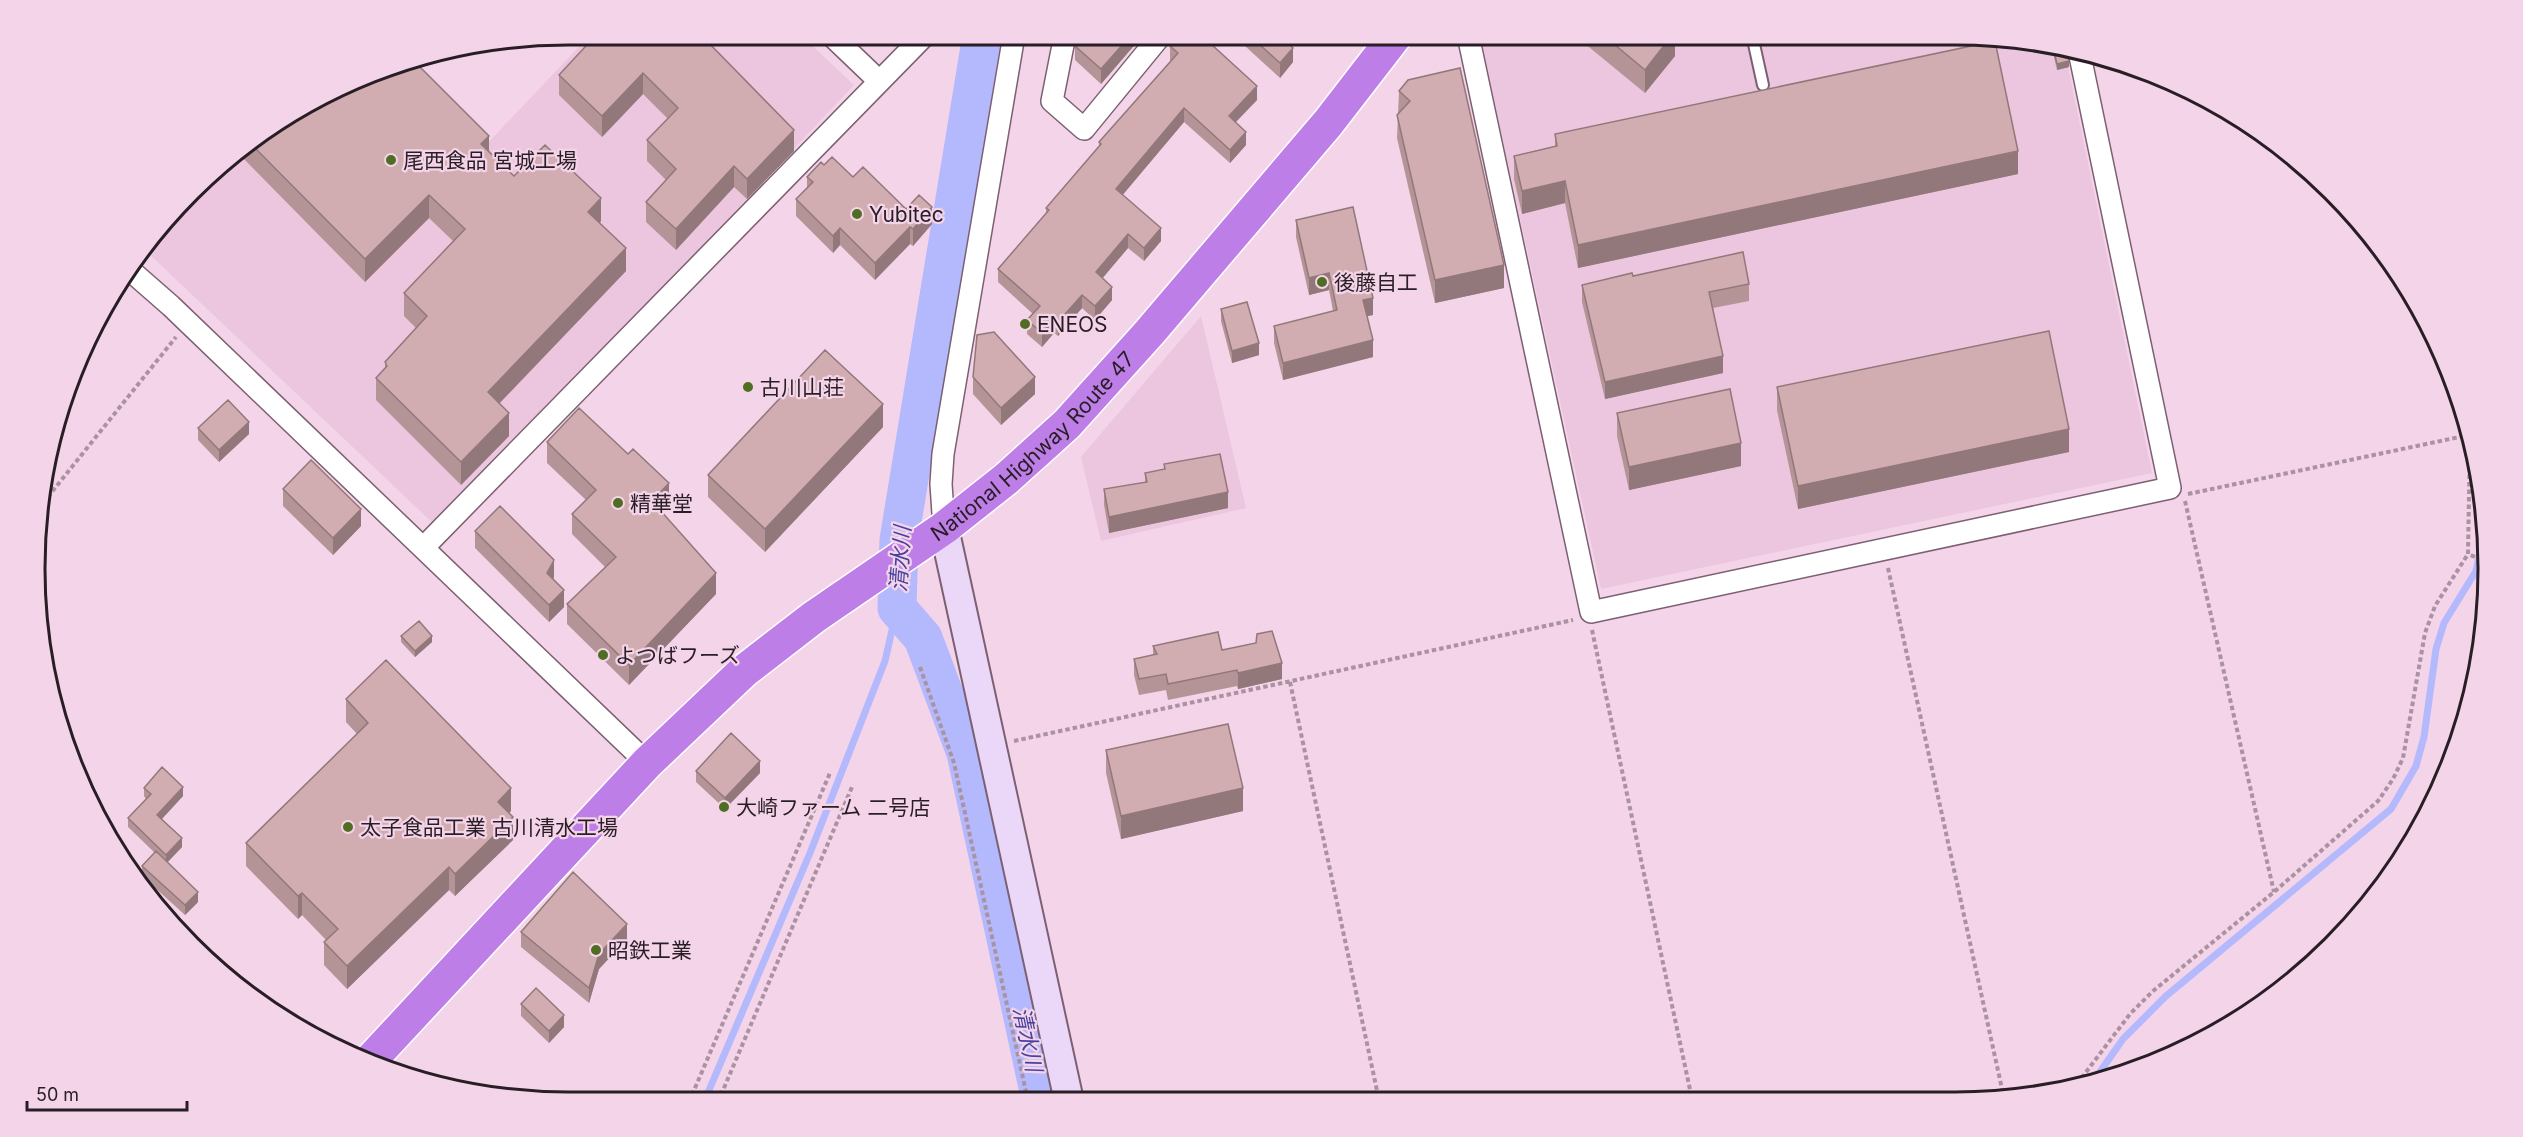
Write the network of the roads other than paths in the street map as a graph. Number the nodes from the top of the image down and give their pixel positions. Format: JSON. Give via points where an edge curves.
{"nodes":[{"id":1,"x":842,"y":45,"type":"edge"},
{"id":2,"x":914,"y":45,"type":"edge"},
{"id":3,"x":1012,"y":45,"type":"edge"},
{"id":4,"x":1063,"y":45,"type":"edge"},
{"id":5,"x":1152,"y":45,"type":"edge"},
{"id":6,"x":1387,"y":45,"type":"edge"},
{"id":7,"x":1470,"y":45,"type":"edge"},
{"id":8,"x":1754,"y":45,"type":"edge"},
{"id":9,"x":2081,"y":61,"type":"edge"},
{"id":10,"x":879,"y":81,"type":"junction"},
{"id":11,"x":1763,"y":85,"type":"dead end"},
{"id":12,"x":135,"y":275,"type":"edge"},
{"id":13,"x":940,"y":530,"type":"junction"},
{"id":14,"x":423,"y":548,"type":"junction"},
{"id":15,"x":647,"y":763,"type":"junction"},
{"id":16,"x":376,"y":1055,"type":"edge"},
{"id":17,"x":1067,"y":1092,"type":"edge"}],
"edges":[{"from":1,"to":10,"type":"street"},
{"from":2,"to":10,"type":"street"},
{"from":3,"to":13,"type":"street","via":[[943,454]]},
{"from":4,"to":5,"type":"street","via":[[1052,101],[1084,129]]},
{"from":6,"to":13,"type":"highway","name":"National Highway Route 47","via":[[1312,141],[1066,424],[1006,479]]},
{"from":7,"to":9,"type":"street","via":[[1590,614],[2170,488]]},
{"from":8,"to":11,"type":"lane"},
{"from":10,"to":14,"type":"street"},
{"from":12,"to":14,"type":"street"},
{"from":13,"to":15,"type":"highway","name":"National Highway Route 47","via":[[744,671]]},
{"from":13,"to":17,"type":"street","via":[[993,745]]},
{"from":14,"to":15,"type":"street"},
{"from":15,"to":16,"type":"highway","name":"National Highway Route 47"}]}
